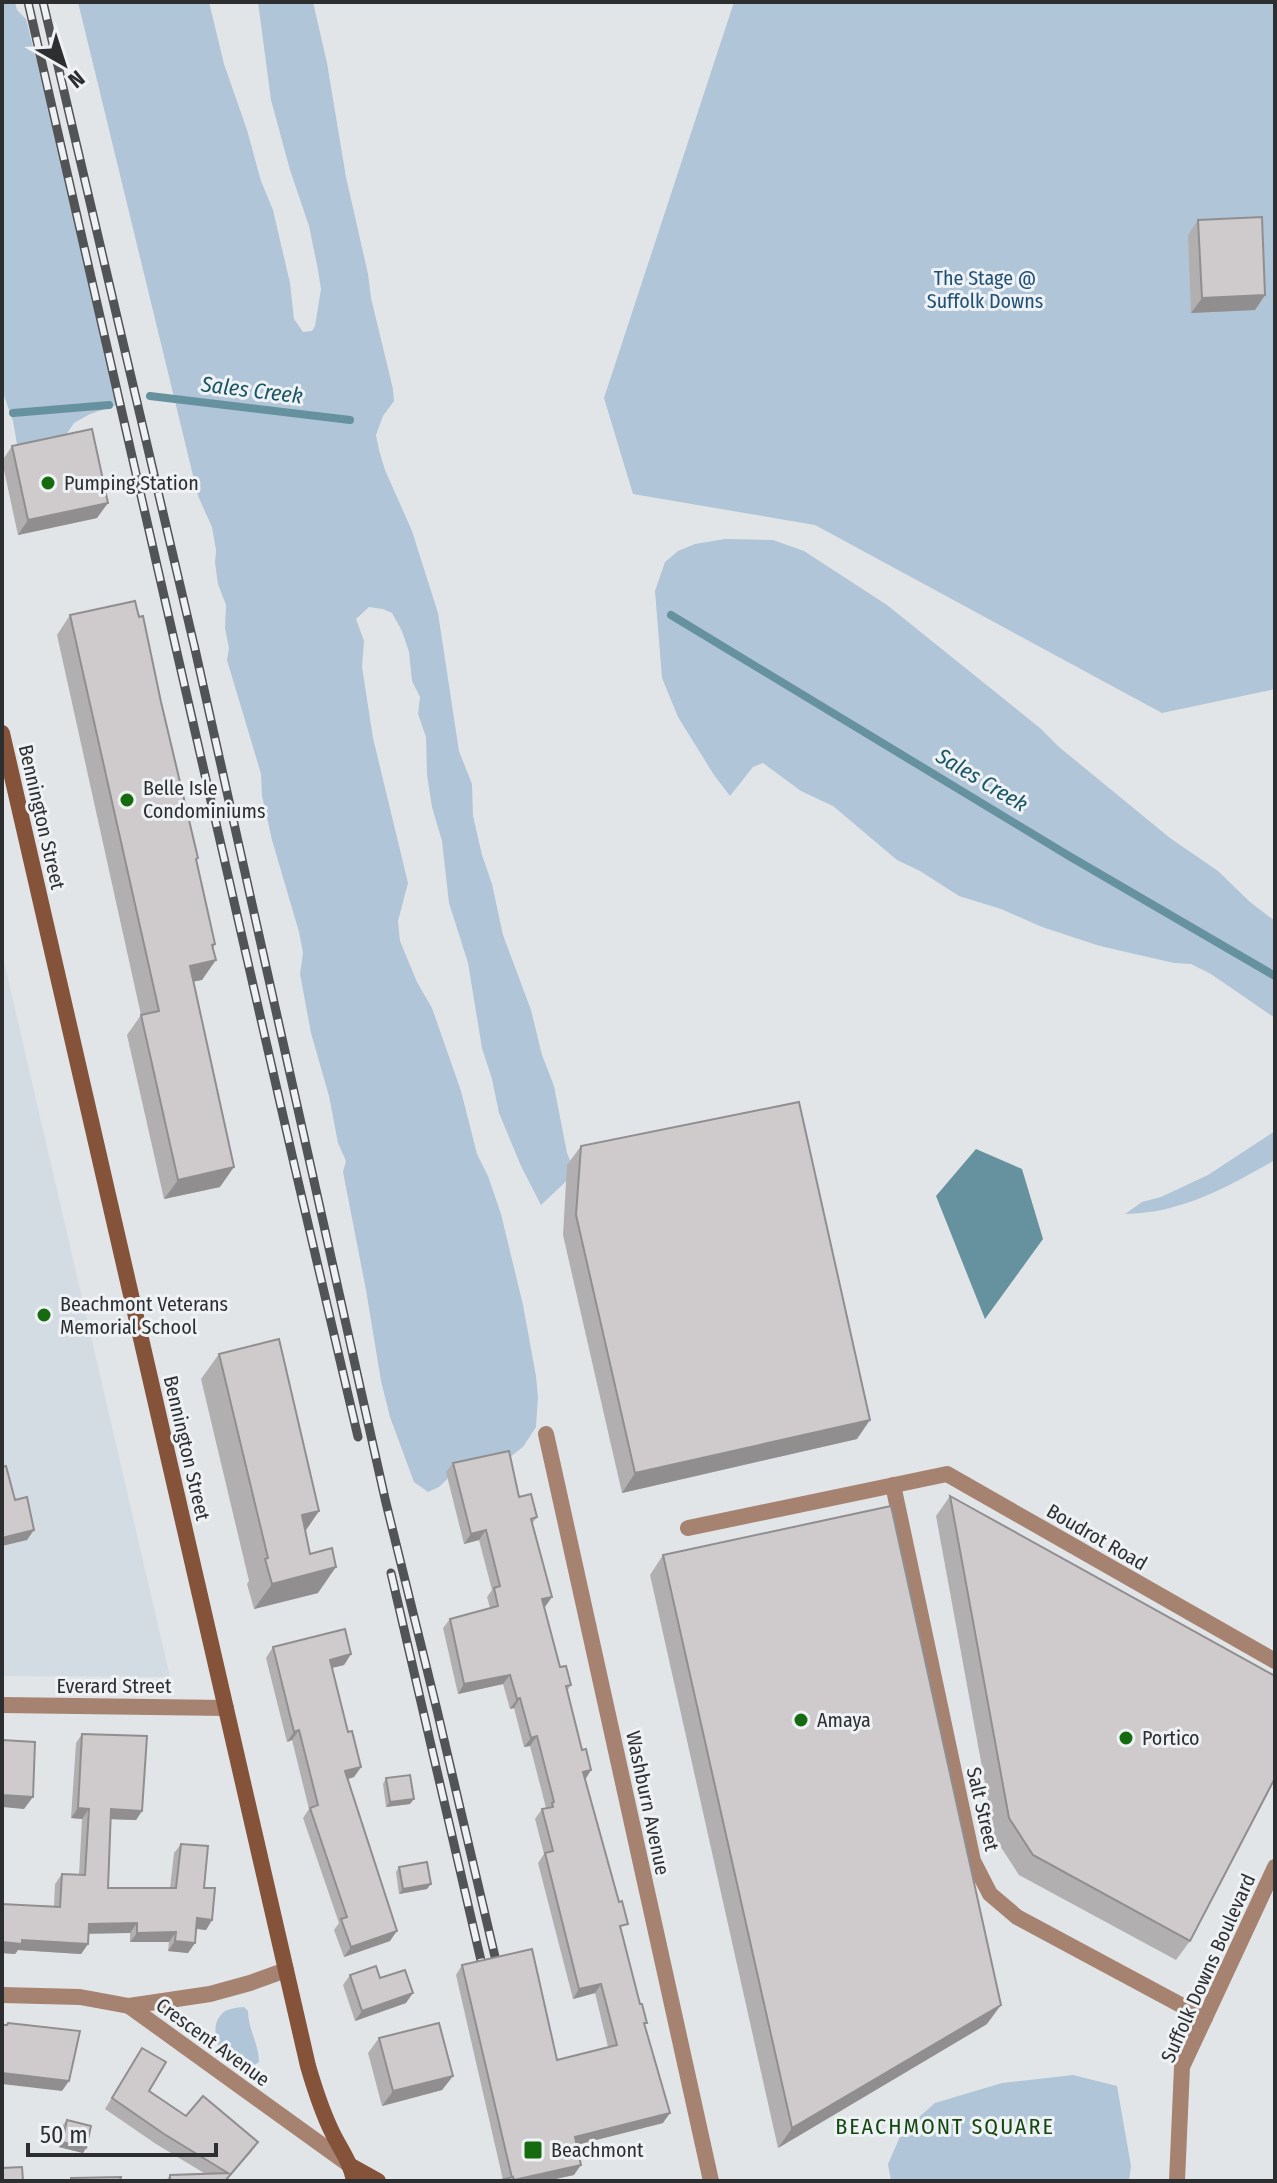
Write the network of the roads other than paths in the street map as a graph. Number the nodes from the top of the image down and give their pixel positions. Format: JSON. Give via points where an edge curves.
{"nodes":[{"id":1,"x":2,"y":733,"type":"edge"},
{"id":2,"x":546,"y":1434,"type":"dead end"},
{"id":3,"x":893,"y":1485,"type":"junction"},
{"id":4,"x":688,"y":1528,"type":"dead end"},
{"id":5,"x":1275,"y":1661,"type":"edge"},
{"id":6,"x":2,"y":1705,"type":"edge"},
{"id":7,"x":226,"y":1708,"type":"junction"},
{"id":8,"x":1275,"y":1867,"type":"edge"},
{"id":9,"x":286,"y":1970,"type":"junction"},
{"id":10,"x":2,"y":1995,"type":"edge"},
{"id":11,"x":129,"y":2006,"type":"junction"},
{"id":12,"x":1205,"y":2018,"type":"junction"},
{"id":13,"x":352,"y":2174,"type":"edge"},
{"id":14,"x":378,"y":2181,"type":"edge"},
{"id":15,"x":711,"y":2181,"type":"edge"},
{"id":16,"x":1177,"y":2181,"type":"edge"}],
"edges":[{"from":1,"to":7,"type":"main road","name":"Bennington Street"},
{"from":2,"to":15,"type":"street","name":"Washburn Avenue"},
{"from":3,"to":4,"type":"street","name":"Boudrot Road"},
{"from":3,"to":5,"type":"street","name":"Boudrot Road","via":[[947,1474]]},
{"from":3,"to":12,"type":"street","name":"Salt Street","via":[[973,1861],[990,1894],[1017,1917]]},
{"from":6,"to":7,"type":"street","name":"Everard Street"},
{"from":7,"to":9,"type":"main road","name":"Bennington Street"},
{"from":8,"to":12,"type":"street","name":"Suffolk Downs Boulevard"},
{"from":9,"to":11,"type":"street","name":"Crescent Avenue","via":[[210,1994]]},
{"from":9,"to":13,"type":"main road","name":"Bennington Street","via":[[317,2096]]},
{"from":10,"to":11,"type":"street","name":"Crescent Avenue","via":[[80,1997]]},
{"from":11,"to":13,"type":"street","name":"Crescent Avenue"},
{"from":12,"to":16,"type":"street","name":"Suffolk Downs Boulevard","via":[[1182,2067]]},
{"from":13,"to":14,"type":"main road"}]}
